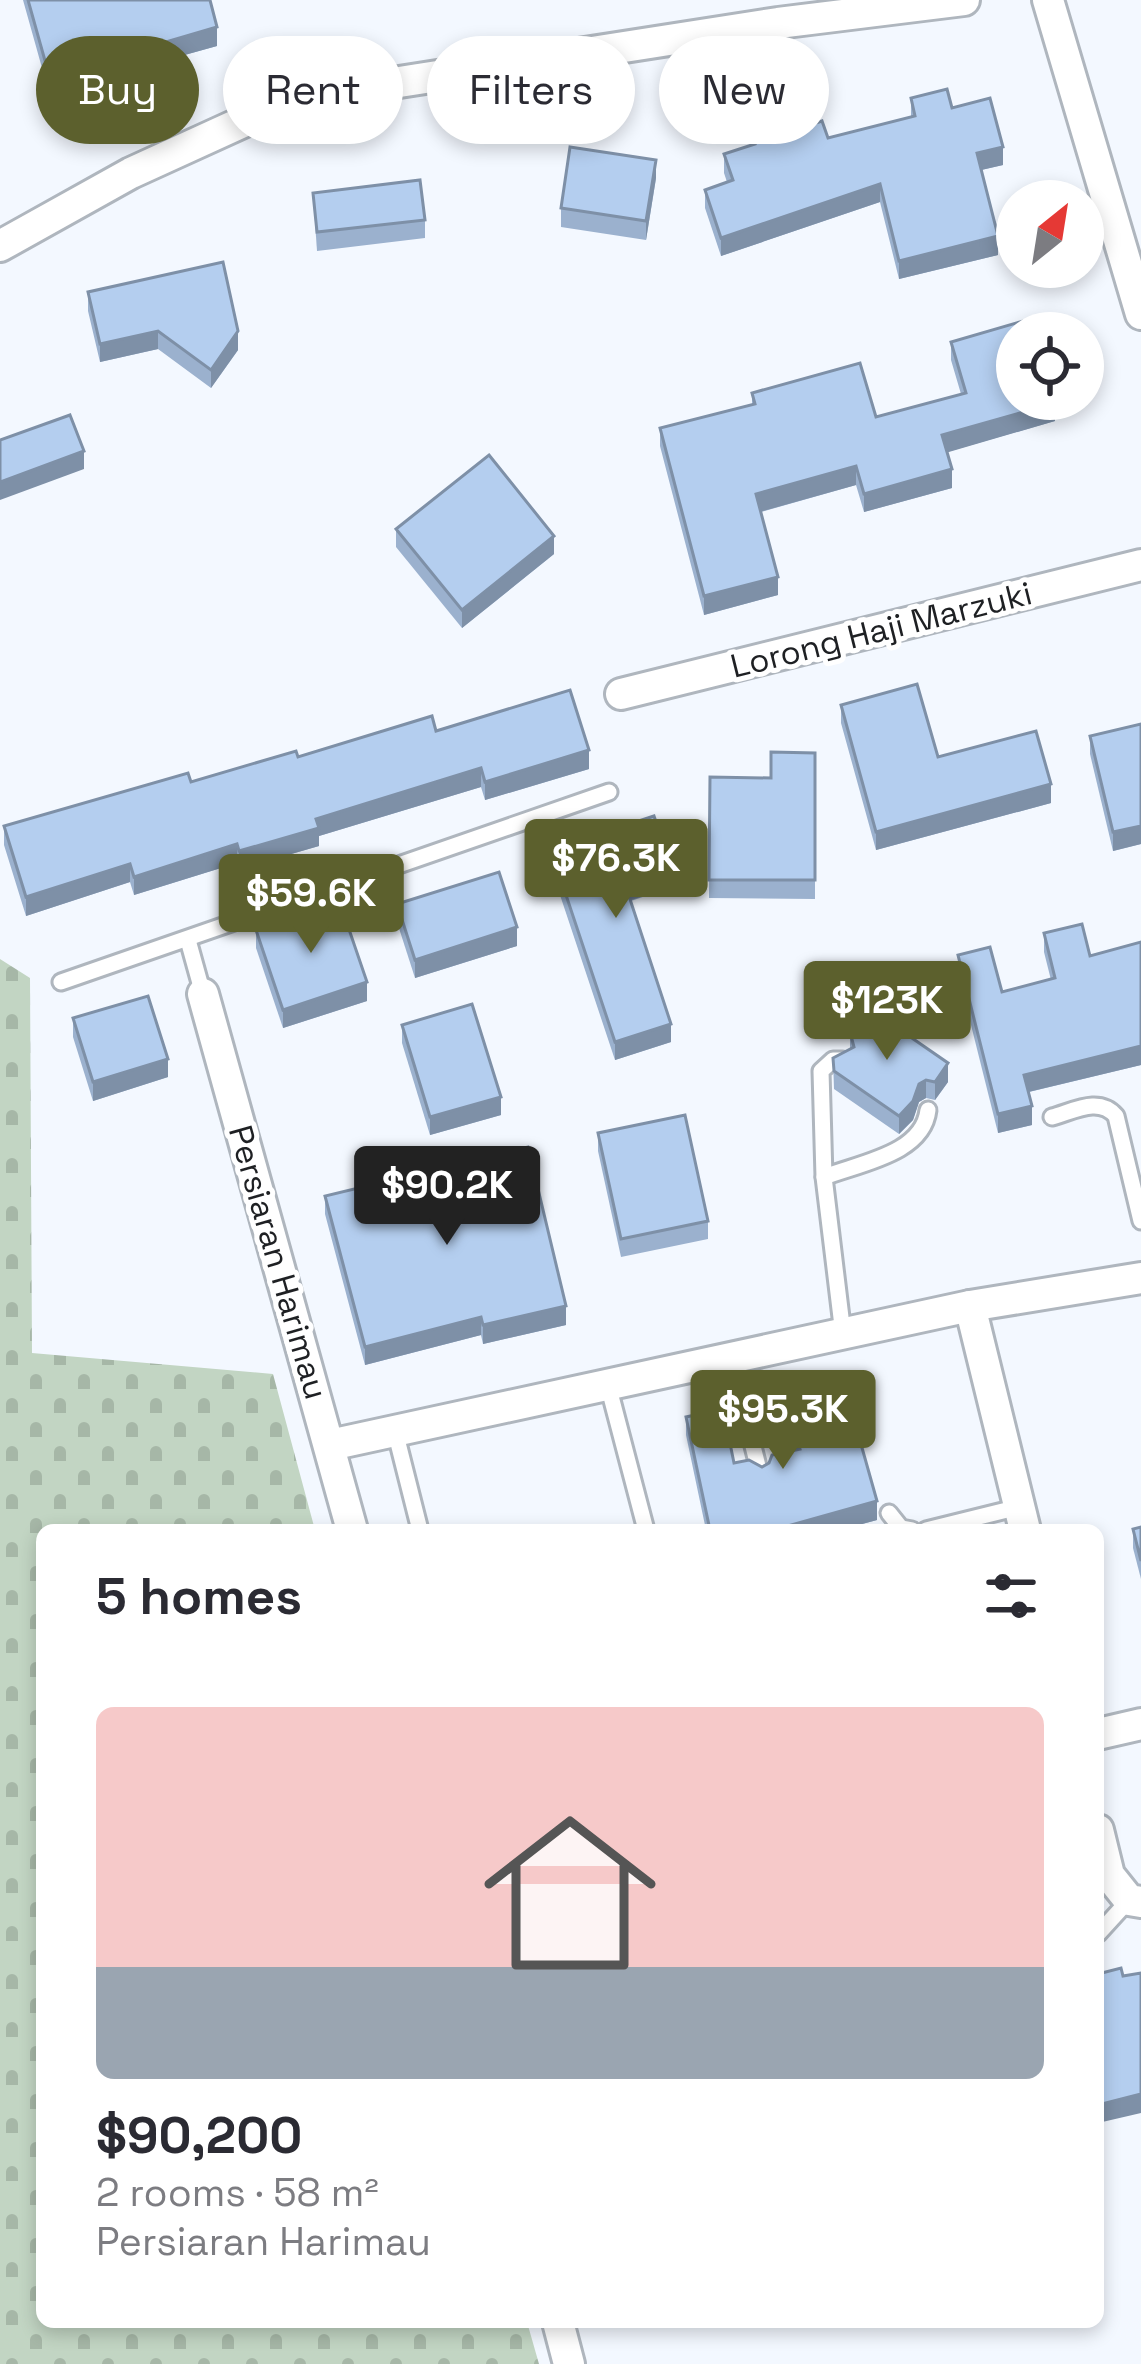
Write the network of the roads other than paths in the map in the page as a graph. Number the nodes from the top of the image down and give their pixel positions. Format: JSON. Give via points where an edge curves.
{"nodes":[{"id":1,"x":964,"y":0,"type":"edge"},
{"id":2,"x":1048,"y":0,"type":"edge"},
{"id":3,"x":0,"y":245,"type":"edge"},
{"id":4,"x":1140,"y":307,"type":"edge"},
{"id":5,"x":1141,"y":566,"type":"edge"},
{"id":6,"x":621,"y":694,"type":"dead end"},
{"id":7,"x":609,"y":793,"type":"dead end"},
{"id":8,"x":188,"y":940,"type":"junction"},
{"id":9,"x":61,"y":982,"type":"dead end"},
{"id":10,"x":203,"y":994,"type":"joint"},
{"id":11,"x":843,"y":1060,"type":"edge"},
{"id":12,"x":928,"y":1110,"type":"dead end"},
{"id":13,"x":1052,"y":1117,"type":"dead end"},
{"id":14,"x":824,"y":1177,"type":"junction"},
{"id":15,"x":1141,"y":1220,"type":"edge"},
{"id":16,"x":1140,"y":1284,"type":"edge"},
{"id":17,"x":970,"y":1306,"type":"junction"},
{"id":18,"x":843,"y":1334,"type":"junction"},
{"id":19,"x":731,"y":1359,"type":"junction"},
{"id":20,"x":608,"y":1385,"type":"junction"},
{"id":21,"x":395,"y":1431,"type":"junction"},
{"id":22,"x":330,"y":1445,"type":"junction"},
{"id":23,"x":760,"y":1474,"type":"edge"},
{"id":24,"x":889,"y":1513,"type":"dead end"},
{"id":25,"x":1022,"y":1518,"type":"edge"},
{"id":26,"x":350,"y":1524,"type":"edge"},
{"id":27,"x":418,"y":1524,"type":"edge"},
{"id":28,"x":644,"y":1524,"type":"edge"},
{"id":29,"x":898,"y":1524,"type":"edge"},
{"id":30,"x":974,"y":1524,"type":"edge"},
{"id":31,"x":1141,"y":1724,"type":"edge"},
{"id":32,"x":1104,"y":1733,"type":"edge"},
{"id":33,"x":1104,"y":1855,"type":"edge"},
{"id":34,"x":1135,"y":1901,"type":"edge"},
{"id":35,"x":1104,"y":1929,"type":"edge"},
{"id":36,"x":560,"y":2328,"type":"edge"},
{"id":37,"x":569,"y":2364,"type":"edge"}],
"edges":[{"from":1,"to":3,"type":"street","via":[[380,85],[258,115]]},
{"from":2,"to":4,"type":"street"},
{"from":5,"to":6,"type":"street","name":"Lorong Haji Marzuki"},
{"from":7,"to":8,"type":"lane"},
{"from":8,"to":9,"type":"lane"},
{"from":8,"to":10,"type":"lane"},
{"from":10,"to":22,"type":"street","name":"Persiaran Harimau"},
{"from":11,"to":14,"type":"lane","via":[[821,1071]]},
{"from":12,"to":14,"type":"lane","via":[[910,1144]]},
{"from":13,"to":15,"type":"lane","via":[[1098,1104],[1116,1116]]},
{"from":14,"to":18,"type":"lane"},
{"from":16,"to":17,"type":"street"},
{"from":17,"to":18,"type":"street"},
{"from":17,"to":25,"type":"street"},
{"from":18,"to":19,"type":"street"},
{"from":19,"to":20,"type":"street"},
{"from":19,"to":23,"type":"lane"},
{"from":20,"to":21,"type":"street"},
{"from":20,"to":28,"type":"lane"},
{"from":21,"to":22,"type":"street"},
{"from":21,"to":27,"type":"lane"},
{"from":22,"to":26,"type":"street","name":"Persiaran Harimau"},
{"from":24,"to":29,"type":"lane"},
{"from":25,"to":30,"type":"lane"},
{"from":31,"to":32,"type":"street"},
{"from":33,"to":34,"type":"street","via":[[1109,1875]]},
{"from":34,"to":35,"type":"lane"},
{"from":36,"to":37,"type":"street"}]}
